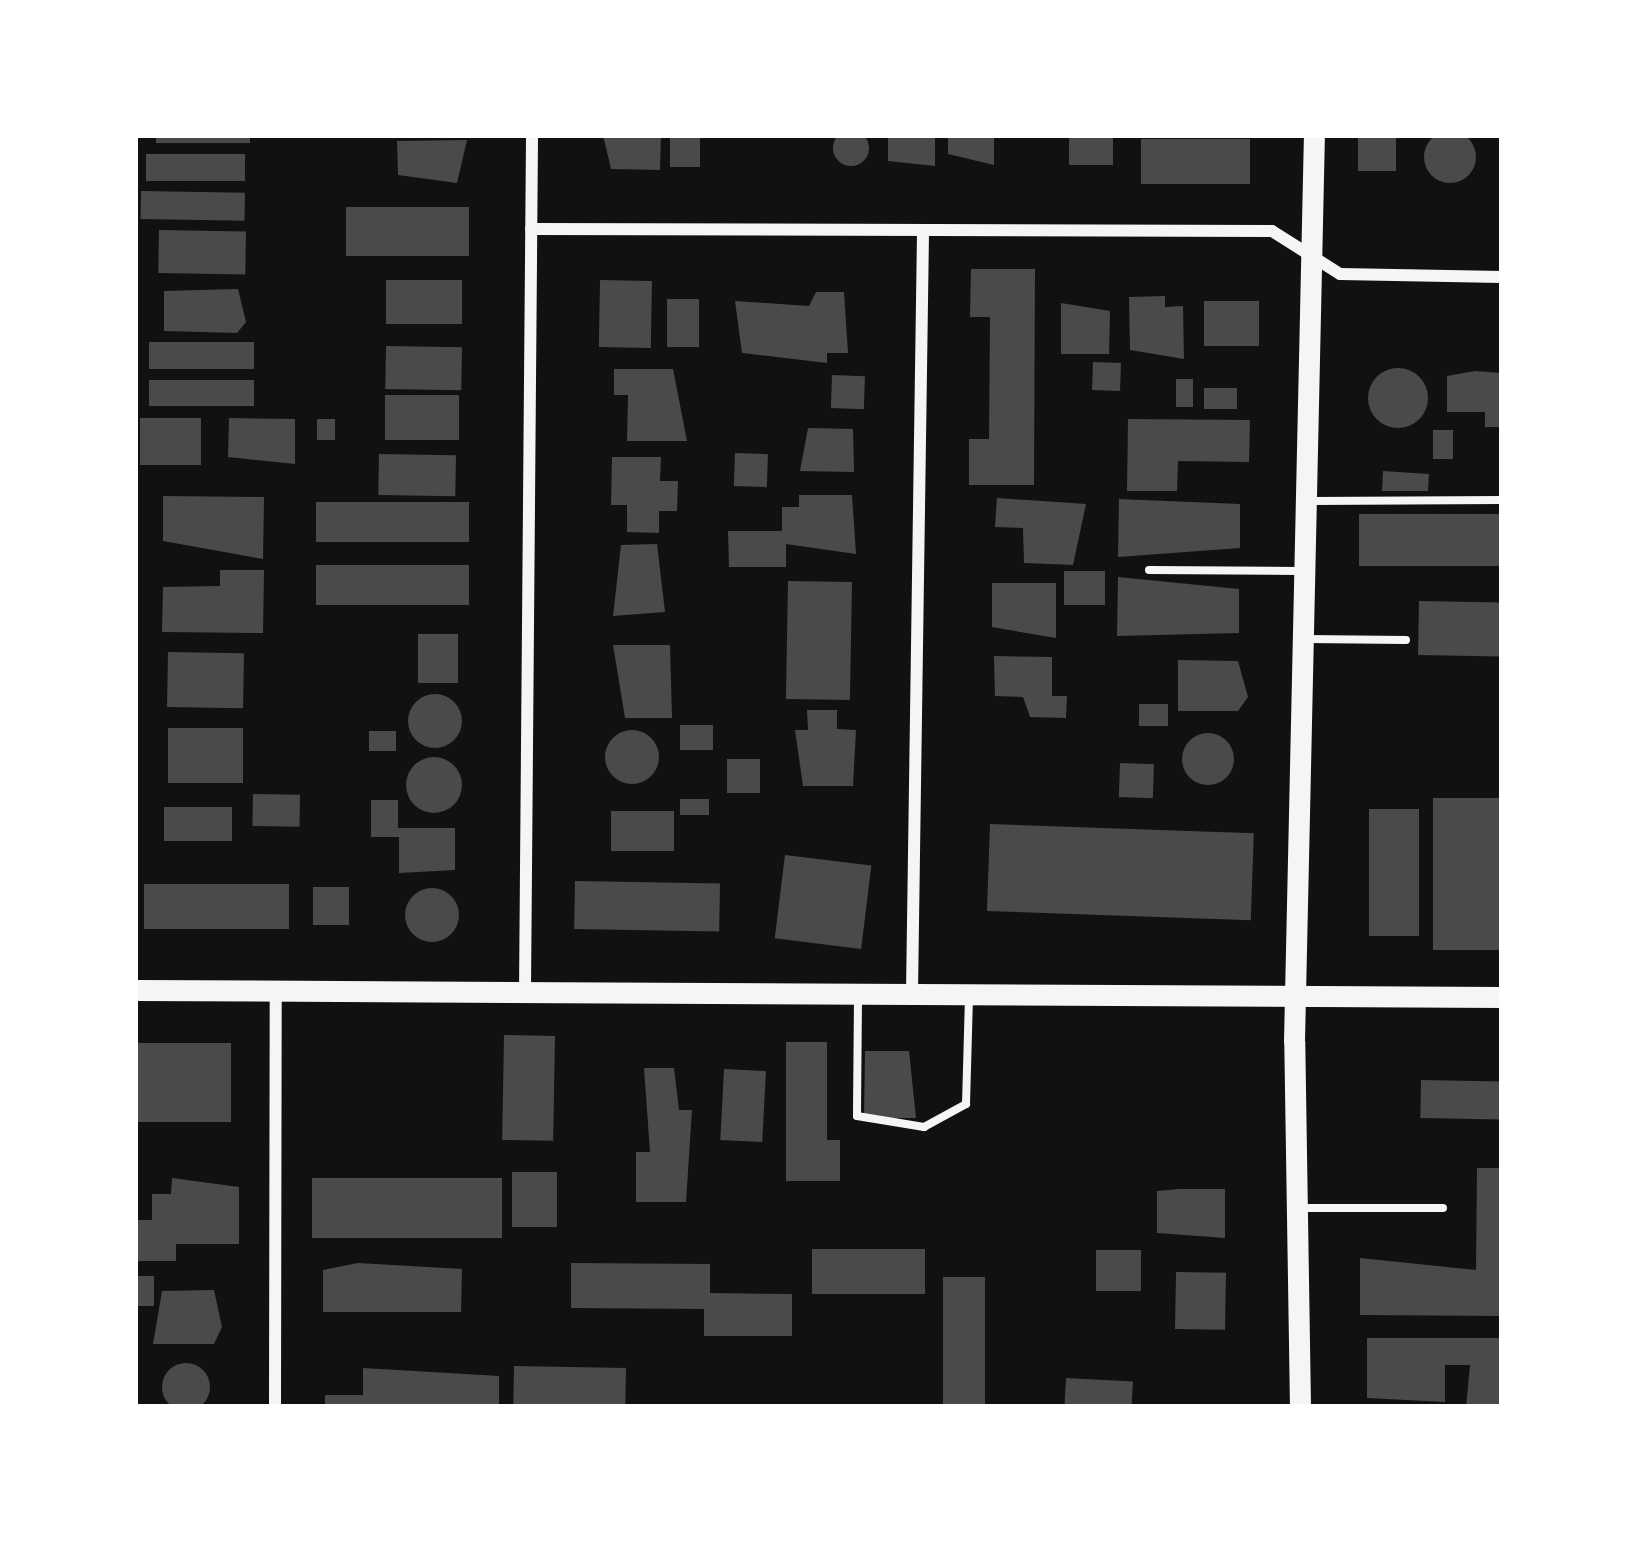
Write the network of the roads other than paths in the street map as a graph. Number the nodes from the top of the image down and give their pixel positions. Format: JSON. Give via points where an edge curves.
{"nodes":[{"id":1,"x":532,"y":135,"type":"edge"},
{"id":2,"x":1314,"y":135,"type":"edge"},
{"id":3,"x":531,"y":229,"type":"junction"},
{"id":4,"x":923,"y":231,"type":"junction"},
{"id":5,"x":1313,"y":257,"type":"junction"},
{"id":6,"x":1502,"y":277,"type":"edge"},
{"id":7,"x":1502,"y":500,"type":"edge"},
{"id":8,"x":1310,"y":501,"type":"junction"},
{"id":9,"x":1148,"y":570,"type":"dead end"},
{"id":10,"x":1307,"y":571,"type":"junction"},
{"id":11,"x":1305,"y":639,"type":"junction"},
{"id":12,"x":1406,"y":640,"type":"dead end"},
{"id":13,"x":135,"y":990,"type":"edge"},
{"id":14,"x":276,"y":990,"type":"junction"},
{"id":15,"x":524,"y":991,"type":"junction"},
{"id":16,"x":858,"y":991,"type":"junction"},
{"id":17,"x":912,"y":992,"type":"junction"},
{"id":18,"x":969,"y":993,"type":"junction"},
{"id":19,"x":1295,"y":997,"type":"junction"},
{"id":20,"x":1502,"y":997,"type":"edge"},
{"id":21,"x":1296,"y":1208,"type":"junction"},
{"id":22,"x":1443,"y":1208,"type":"dead end"},
{"id":23,"x":274,"y":1407,"type":"edge"},
{"id":24,"x":1300,"y":1407,"type":"edge"}],
"edges":[{"from":1,"to":3,"type":"street"},
{"from":2,"to":5,"type":"main road"},
{"from":3,"to":4,"type":"street"},
{"from":3,"to":15,"type":"street"},
{"from":4,"to":5,"type":"street","via":[[1272,231]]},
{"from":4,"to":17,"type":"street"},
{"from":5,"to":6,"type":"street","via":[[1340,274]]},
{"from":5,"to":8,"type":"main road"},
{"from":7,"to":8,"type":"lane"},
{"from":8,"to":10,"type":"main road"},
{"from":9,"to":10,"type":"lane"},
{"from":10,"to":11,"type":"main road"},
{"from":11,"to":12,"type":"lane"},
{"from":11,"to":19,"type":"main road"},
{"from":13,"to":14,"type":"main road"},
{"from":14,"to":15,"type":"main road"},
{"from":14,"to":23,"type":"street"},
{"from":15,"to":16,"type":"main road"},
{"from":16,"to":17,"type":"main road"},
{"from":16,"to":18,"type":"lane","via":[[857,1117],[924,1127],[966,1104]]},
{"from":17,"to":18,"type":"main road"},
{"from":18,"to":19,"type":"main road"},
{"from":19,"to":20,"type":"main road"},
{"from":19,"to":21,"type":"main road"},
{"from":21,"to":22,"type":"lane"},
{"from":21,"to":24,"type":"main road"}]}
